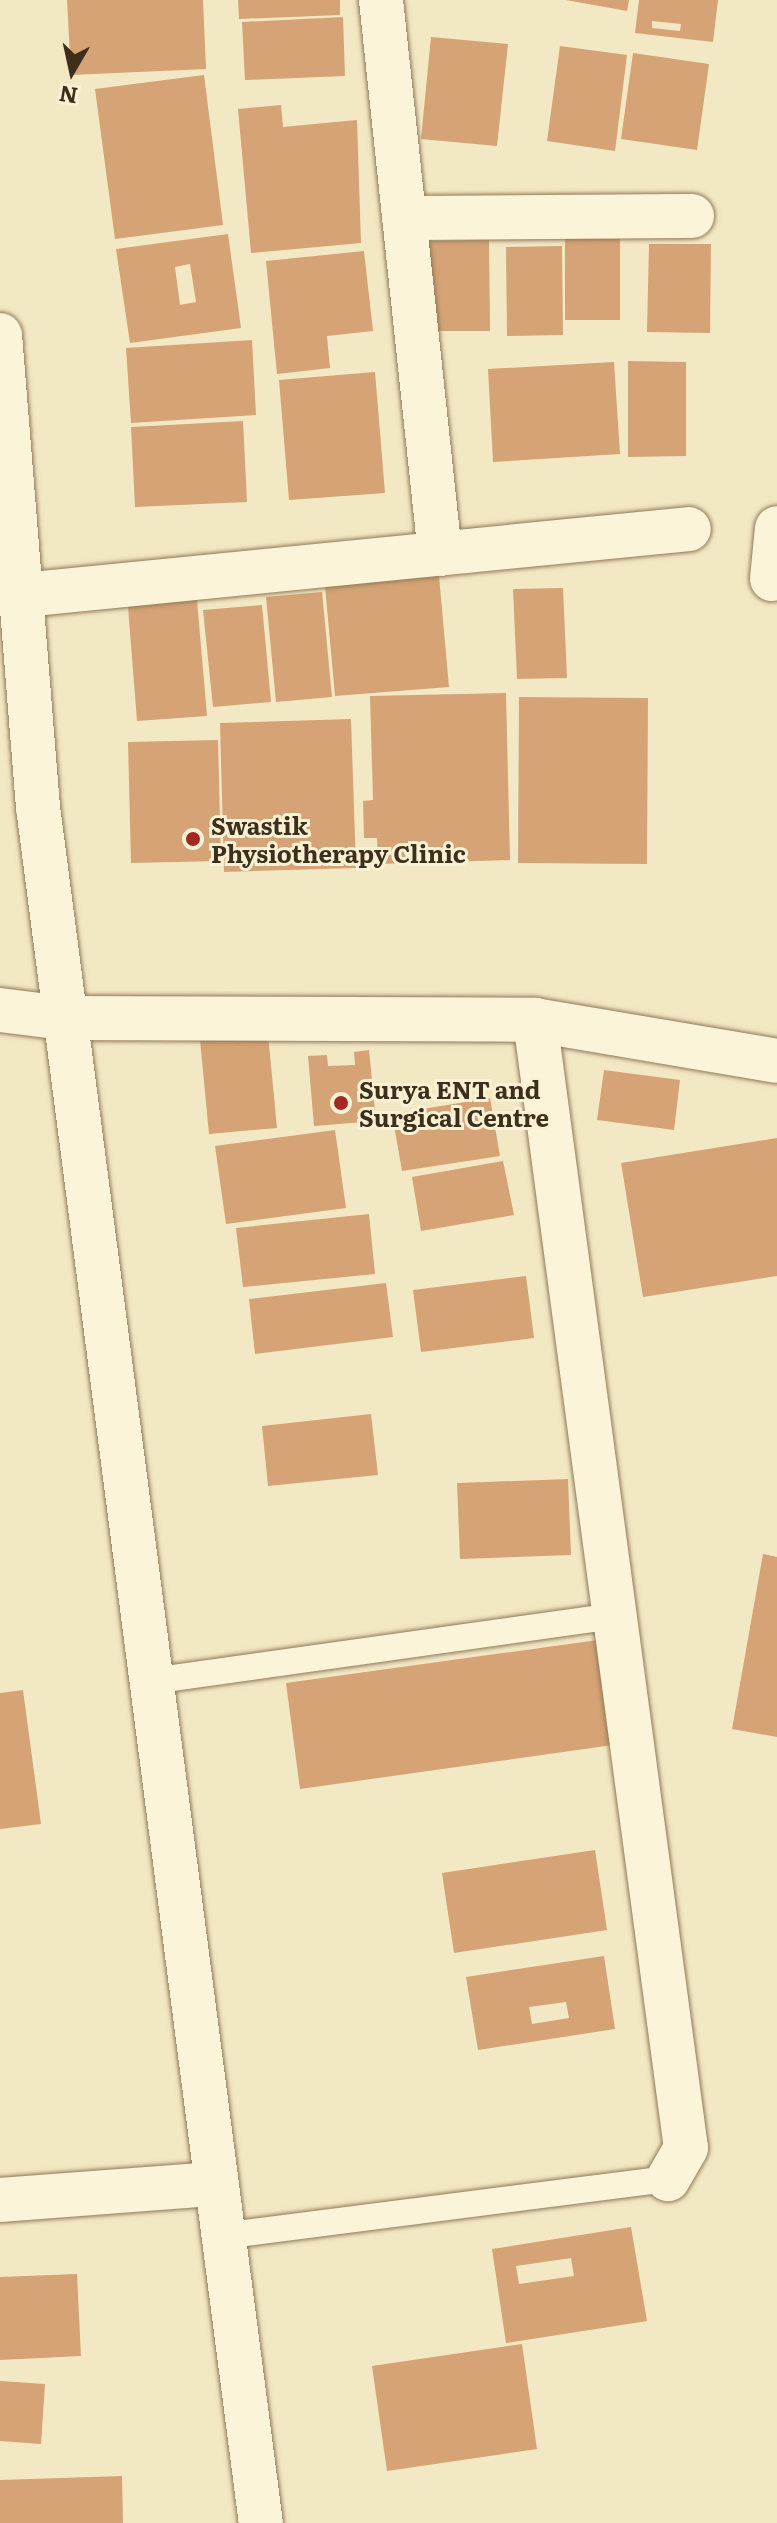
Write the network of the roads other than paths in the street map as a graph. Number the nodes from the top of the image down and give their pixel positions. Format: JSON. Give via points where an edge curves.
{"nodes":[{"id":1,"x":381,"y":0,"type":"edge"},
{"id":2,"x":692,"y":216,"type":"dead end"},
{"id":3,"x":404,"y":218,"type":"junction"},
{"id":4,"x":0,"y":335,"type":"edge"},
{"id":5,"x":777,"y":528,"type":"edge"},
{"id":6,"x":689,"y":529,"type":"dead end"},
{"id":7,"x":440,"y":554,"type":"junction"},
{"id":8,"x":772,"y":579,"type":"dead end"},
{"id":9,"x":23,"y":595,"type":"junction"},
{"id":10,"x":0,"y":1010,"type":"edge"},
{"id":11,"x":63,"y":1018,"type":"junction"},
{"id":12,"x":535,"y":1020,"type":"junction"},
{"id":13,"x":777,"y":1061,"type":"edge"},
{"id":14,"x":616,"y":1616,"type":"junction"},
{"id":15,"x":151,"y":1681,"type":"junction"},
{"id":16,"x":668,"y":2179,"type":"joint"},
{"id":17,"x":214,"y":2184,"type":"junction"},
{"id":18,"x":0,"y":2200,"type":"edge"},
{"id":19,"x":222,"y":2236,"type":"junction"},
{"id":20,"x":261,"y":2523,"type":"edge"}],
"edges":[{"from":1,"to":3,"type":"street"},
{"from":2,"to":3,"type":"street"},
{"from":3,"to":7,"type":"street"},
{"from":4,"to":9,"type":"street"},
{"from":5,"to":8,"type":"street"},
{"from":6,"to":7,"type":"street"},
{"from":7,"to":9,"type":"street"},
{"from":9,"to":11,"type":"street"},
{"from":10,"to":11,"type":"street"},
{"from":11,"to":12,"type":"street"},
{"from":11,"to":15,"type":"street"},
{"from":12,"to":13,"type":"street"},
{"from":12,"to":14,"type":"street"},
{"from":14,"to":15,"type":"lane"},
{"from":14,"to":16,"type":"street","via":[[686,2148]]},
{"from":15,"to":17,"type":"street"},
{"from":16,"to":19,"type":"lane"},
{"from":17,"to":18,"type":"street"},
{"from":17,"to":19,"type":"street"},
{"from":19,"to":20,"type":"street"}]}
